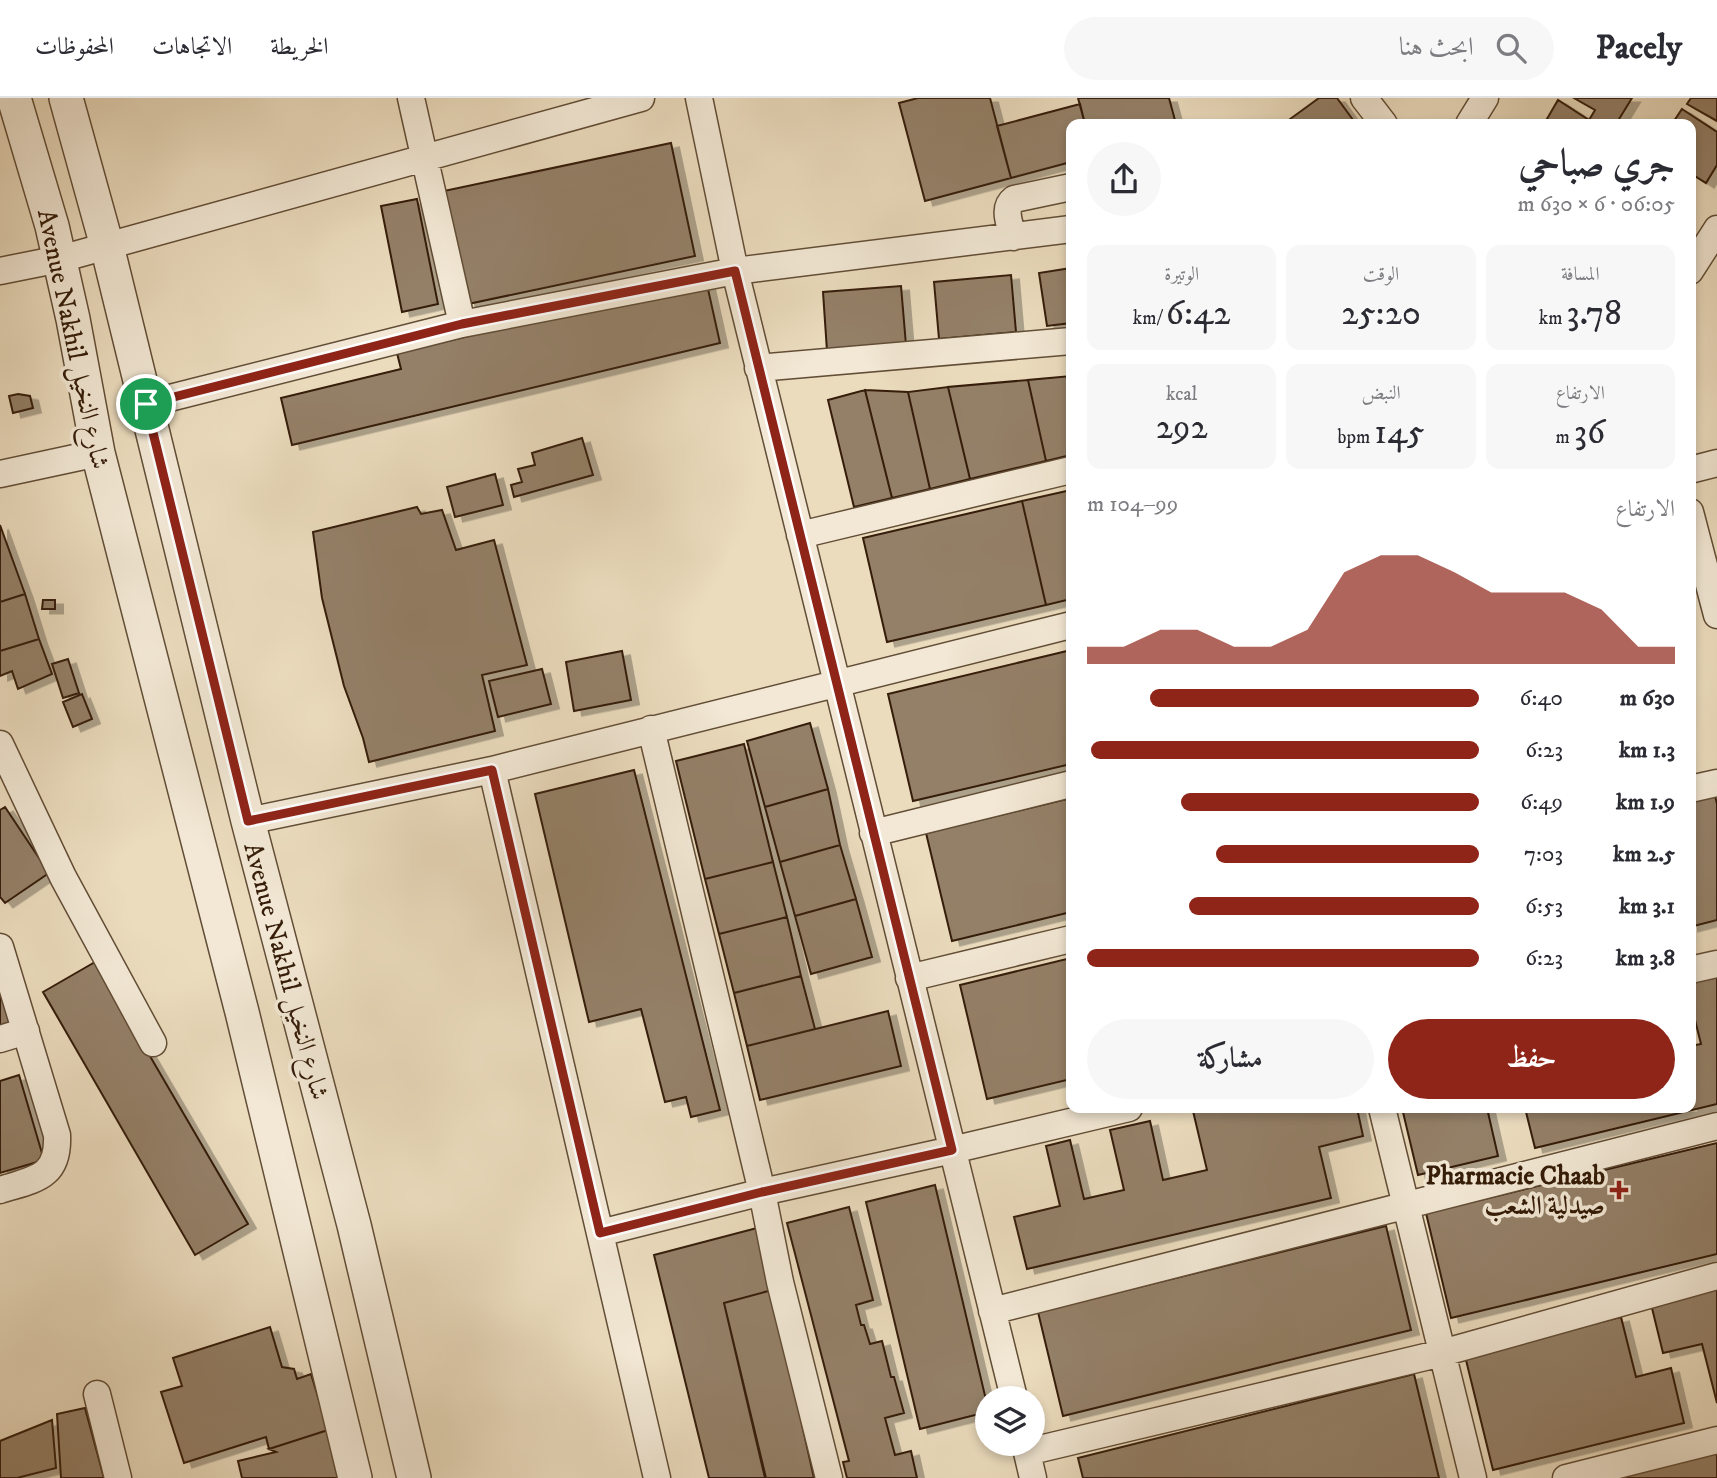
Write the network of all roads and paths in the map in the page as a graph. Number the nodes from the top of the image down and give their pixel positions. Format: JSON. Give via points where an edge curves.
{"nodes":[{"id":1,"x":66,"y":98,"type":"edge"},
{"id":2,"x":411,"y":98,"type":"edge"},
{"id":3,"x":641,"y":98,"type":"edge"},
{"id":4,"x":699,"y":98,"type":"edge"},
{"id":5,"x":1364,"y":98,"type":"edge"},
{"id":6,"x":1485,"y":98,"type":"edge"},
{"id":7,"x":10,"y":102,"type":"edge"},
{"id":8,"x":1380,"y":119,"type":"edge"},
{"id":9,"x":1472,"y":119,"type":"edge"},
{"id":10,"x":425,"y":158,"type":"junction"},
{"id":11,"x":1066,"y":188,"type":"edge"},
{"id":12,"x":1717,"y":229,"type":"edge"},
{"id":13,"x":1066,"y":230,"type":"edge"},
{"id":14,"x":1013,"y":237,"type":"junction"},
{"id":15,"x":107,"y":246,"type":"junction"},
{"id":16,"x":60,"y":259,"type":"junction"},
{"id":17,"x":1696,"y":262,"type":"edge"},
{"id":18,"x":0,"y":271,"type":"edge"},
{"id":19,"x":735,"y":271,"type":"junction"},
{"id":20,"x":462,"y":324,"type":"junction"},
{"id":21,"x":1066,"y":341,"type":"edge"},
{"id":22,"x":758,"y":368,"type":"junction"},
{"id":23,"x":146,"y":404,"type":"junction"},
{"id":24,"x":98,"y":453,"type":"junction"},
{"id":25,"x":1717,"y":463,"type":"edge"},
{"id":26,"x":1696,"y":468,"type":"edge"},
{"id":27,"x":1066,"y":471,"type":"edge"},
{"id":28,"x":0,"y":474,"type":"edge"},
{"id":29,"x":800,"y":535,"type":"junction"},
{"id":30,"x":1696,"y":535,"type":"edge"},
{"id":31,"x":1717,"y":615,"type":"edge"},
{"id":32,"x":1066,"y":626,"type":"edge"},
{"id":33,"x":836,"y":683,"type":"junction"},
{"id":34,"x":651,"y":729,"type":"junction"},
{"id":35,"x":0,"y":744,"type":"edge"},
{"id":36,"x":492,"y":770,"type":"junction"},
{"id":37,"x":1717,"y":783,"type":"edge"},
{"id":38,"x":1066,"y":785,"type":"edge"},
{"id":39,"x":1696,"y":788,"type":"edge"},
{"id":40,"x":248,"y":821,"type":"junction"},
{"id":41,"x":873,"y":833,"type":"junction"},
{"id":42,"x":1066,"y":940,"type":"edge"},
{"id":43,"x":0,"y":947,"type":"edge"},
{"id":44,"x":1717,"y":964,"type":"edge"},
{"id":45,"x":1696,"y":969,"type":"edge"},
{"id":46,"x":909,"y":978,"type":"junction"},
{"id":47,"x":26,"y":1031,"type":"junction"},
{"id":48,"x":0,"y":1039,"type":"edge"},
{"id":49,"x":153,"y":1043,"type":"dead end"},
{"id":50,"x":1108,"y":1113,"type":"edge"},
{"id":51,"x":1383,"y":1113,"type":"edge"},
{"id":52,"x":1717,"y":1126,"type":"edge"},
{"id":53,"x":952,"y":1150,"type":"junction"},
{"id":54,"x":0,"y":1190,"type":"edge"},
{"id":55,"x":762,"y":1192,"type":"junction"},
{"id":56,"x":1406,"y":1205,"type":"junction"},
{"id":57,"x":600,"y":1233,"type":"junction"},
{"id":58,"x":1717,"y":1276,"type":"edge"},
{"id":59,"x":992,"y":1311,"type":"junction"},
{"id":60,"x":1442,"y":1353,"type":"junction"},
{"id":61,"x":1011,"y":1386,"type":"edge"},
{"id":62,"x":97,"y":1394,"type":"dead end"},
{"id":63,"x":1717,"y":1440,"type":"edge"},
{"id":64,"x":1045,"y":1444,"type":"edge"},
{"id":65,"x":1028,"y":1456,"type":"edge"},
{"id":66,"x":118,"y":1478,"type":"edge"},
{"id":67,"x":355,"y":1478,"type":"edge"},
{"id":68,"x":414,"y":1478,"type":"edge"},
{"id":69,"x":657,"y":1478,"type":"edge"},
{"id":70,"x":829,"y":1478,"type":"edge"},
{"id":71,"x":1033,"y":1478,"type":"edge"},
{"id":72,"x":1473,"y":1478,"type":"edge"},
{"id":73,"x":1566,"y":1478,"type":"edge"}],
"edges":[{"from":1,"to":15,"type":"street","name":"Avenue Nakhil شارع النخيل"},
{"from":2,"to":10,"type":"street"},
{"from":3,"to":10,"type":"street"},
{"from":4,"to":19,"type":"street"},
{"from":5,"to":8,"type":"street"},
{"from":6,"to":9,"type":"street"},
{"from":7,"to":16,"type":"street","name":"Avenue Nakhil شارع النخيل"},
{"from":10,"to":15,"type":"street"},
{"from":10,"to":20,"type":"street"},
{"from":11,"to":14,"type":"street","via":[[1010,201],[1007,213]]},
{"from":12,"to":17,"type":"street"},
{"from":13,"to":14,"type":"street"},
{"from":14,"to":19,"type":"street"},
{"from":15,"to":16,"type":"street"},
{"from":15,"to":23,"type":"street","name":"Avenue Nakhil شارع النخيل"},
{"from":16,"to":18,"type":"street"},
{"from":16,"to":24,"type":"street","name":"Avenue Nakhil شارع النخيل"},
{"from":19,"to":20,"type":"street"},
{"from":19,"to":22,"type":"street"},
{"from":20,"to":23,"type":"street"},
{"from":21,"to":22,"type":"street"},
{"from":22,"to":29,"type":"street"},
{"from":23,"to":40,"type":"street","name":"Avenue Nakhil شارع النخيل"},
{"from":24,"to":28,"type":"street"},
{"from":24,"to":67,"type":"street","name":"Avenue Nakhil شارع النخيل"},
{"from":25,"to":26,"type":"street"},
{"from":27,"to":29,"type":"street"},
{"from":29,"to":33,"type":"street"},
{"from":30,"to":31,"type":"street"},
{"from":32,"to":33,"type":"street"},
{"from":33,"to":34,"type":"street"},
{"from":33,"to":41,"type":"street"},
{"from":34,"to":36,"type":"street"},
{"from":34,"to":55,"type":"street"},
{"from":35,"to":49,"type":"street","via":[[63,877]]},
{"from":36,"to":40,"type":"street"},
{"from":36,"to":57,"type":"street"},
{"from":37,"to":39,"type":"street"},
{"from":38,"to":41,"type":"street"},
{"from":40,"to":68,"type":"street","name":"Avenue Nakhil شارع النخيل","via":[[354,1224]]},
{"from":41,"to":46,"type":"street"},
{"from":42,"to":46,"type":"street"},
{"from":43,"to":47,"type":"street"},
{"from":44,"to":45,"type":"street"},
{"from":46,"to":53,"type":"street"},
{"from":47,"to":48,"type":"street"},
{"from":47,"to":54,"type":"street","via":[[58,1148],[54,1164],[45,1173]]},
{"from":50,"to":53,"type":"street"},
{"from":51,"to":56,"type":"street"},
{"from":52,"to":56,"type":"street"},
{"from":53,"to":55,"type":"street"},
{"from":53,"to":59,"type":"street"},
{"from":55,"to":57,"type":"street"},
{"from":55,"to":70,"type":"street"},
{"from":56,"to":59,"type":"street"},
{"from":56,"to":60,"type":"street"},
{"from":57,"to":69,"type":"street"},
{"from":58,"to":60,"type":"street"},
{"from":59,"to":61,"type":"street"},
{"from":60,"to":64,"type":"street"},
{"from":60,"to":72,"type":"street"},
{"from":62,"to":66,"type":"street"},
{"from":63,"to":73,"type":"street"},
{"from":65,"to":71,"type":"street"}]}
